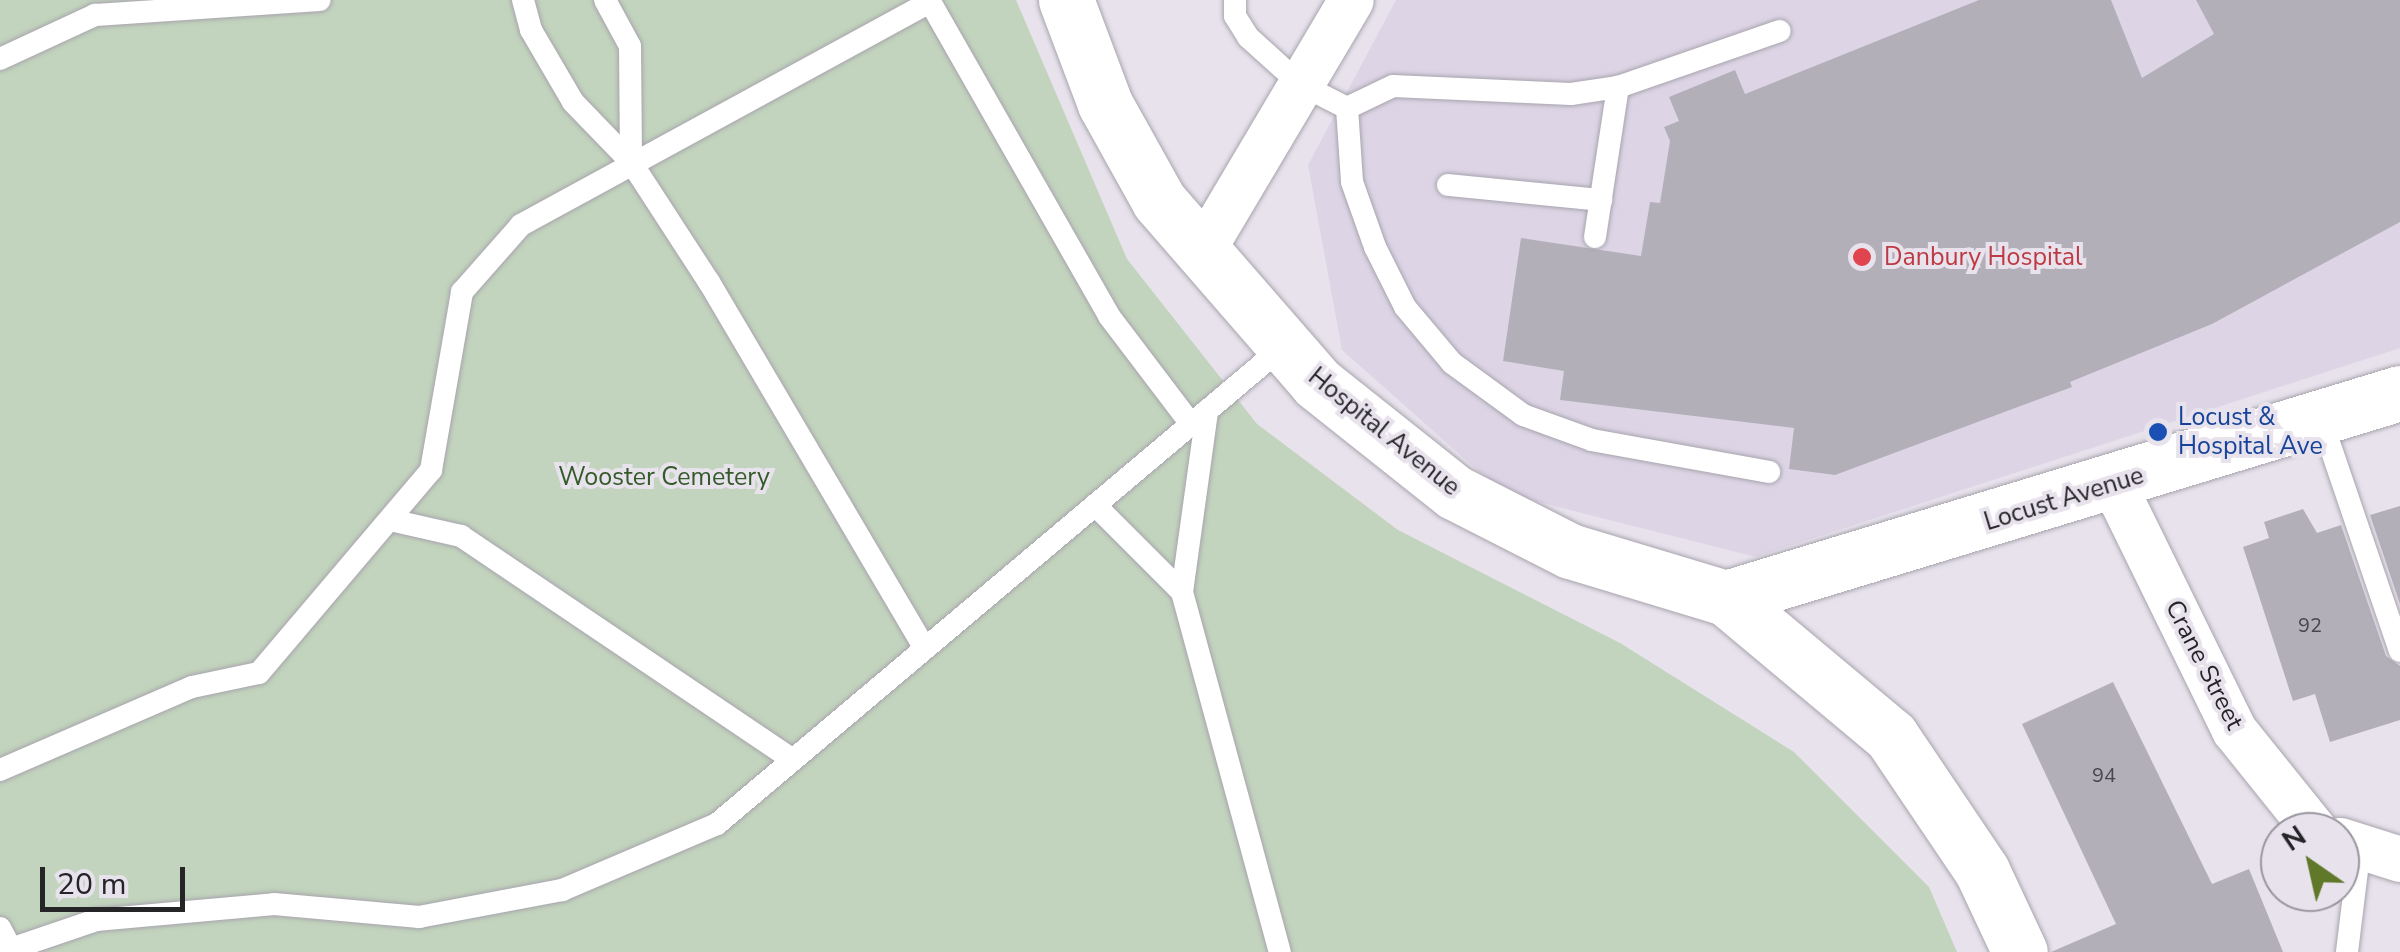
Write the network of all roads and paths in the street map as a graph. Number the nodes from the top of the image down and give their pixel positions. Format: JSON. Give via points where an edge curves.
{"nodes":[{"id":1,"x":320,"y":0,"type":"edge"},
{"id":2,"x":523,"y":0,"type":"edge"},
{"id":3,"x":605,"y":0,"type":"edge"},
{"id":4,"x":1066,"y":0,"type":"edge"},
{"id":5,"x":1235,"y":0,"type":"edge"},
{"id":6,"x":1351,"y":0,"type":"edge"},
{"id":7,"x":930,"y":1,"type":"edge"},
{"id":8,"x":1780,"y":32,"type":"dead end"},
{"id":9,"x":0,"y":59,"type":"edge"},
{"id":10,"x":1300,"y":84,"type":"junction"},
{"id":11,"x":1618,"y":87,"type":"junction"},
{"id":12,"x":1347,"y":108,"type":"junction"},
{"id":13,"x":631,"y":162,"type":"junction"},
{"id":14,"x":1448,"y":184,"type":"dead end"},
{"id":15,"x":1601,"y":200,"type":"junction"},
{"id":16,"x":1594,"y":237,"type":"dead end"},
{"id":17,"x":1200,"y":254,"type":"junction"},
{"id":18,"x":1285,"y":345,"type":"junction"},
{"id":19,"x":2400,"y":393,"type":"edge"},
{"id":20,"x":1199,"y":418,"type":"junction"},
{"id":21,"x":2321,"y":418,"type":"junction"},
{"id":22,"x":1768,"y":472,"type":"dead end"},
{"id":23,"x":2114,"y":485,"type":"junction"},
{"id":24,"x":1095,"y":505,"type":"junction"},
{"id":25,"x":390,"y":520,"type":"junction"},
{"id":26,"x":1182,"y":592,"type":"junction"},
{"id":27,"x":1726,"y":598,"type":"junction"},
{"id":28,"x":925,"y":648,"type":"junction"},
{"id":29,"x":2400,"y":651,"type":"edge"},
{"id":30,"x":793,"y":760,"type":"junction"},
{"id":31,"x":0,"y":770,"type":"edge"},
{"id":32,"x":2300,"y":812,"type":"edge"},
{"id":33,"x":2367,"y":848,"type":"edge"},
{"id":34,"x":0,"y":928,"type":"edge"},
{"id":35,"x":12,"y":951,"type":"edge"},
{"id":36,"x":1280,"y":952,"type":"edge"},
{"id":37,"x":2020,"y":952,"type":"edge"},
{"id":38,"x":2347,"y":952,"type":"edge"}],
"edges":[{"from":1,"to":9,"type":"lane","via":[[95,15]]},
{"from":2,"to":13,"type":"lane","via":[[531,30],[573,102]]},
{"from":3,"to":13,"type":"lane","via":[[630,46]]},
{"from":4,"to":17,"type":"street","name":"Hospital Avenue","via":[[1130,155]]},
{"from":5,"to":10,"type":"lane","via":[[1235,16],[1248,37]]},
{"from":6,"to":10,"type":"street"},
{"from":7,"to":13,"type":"lane"},
{"from":7,"to":20,"type":"lane","via":[[1109,316]]},
{"from":8,"to":11,"type":"lane"},
{"from":10,"to":12,"type":"lane"},
{"from":10,"to":17,"type":"street"},
{"from":11,"to":12,"type":"lane","via":[[1571,94],[1393,86]]},
{"from":11,"to":15,"type":"lane"},
{"from":12,"to":22,"type":"lane","via":[[1352,182],[1375,247],[1405,307],[1452,364],[1523,415],[1592,440]]},
{"from":13,"to":25,"type":"lane","via":[[521,225],[462,292],[431,470]]},
{"from":13,"to":28,"type":"lane","via":[[710,282]]},
{"from":14,"to":15,"type":"lane"},
{"from":15,"to":16,"type":"lane"},
{"from":17,"to":18,"type":"street","name":"Hospital Avenue"},
{"from":18,"to":20,"type":"lane"},
{"from":18,"to":27,"type":"street","name":"Hospital Avenue","via":[[1318,383],[1454,492],[1570,551]]},
{"from":19,"to":21,"type":"street","name":"Locust Avenue"},
{"from":20,"to":24,"type":"lane"},
{"from":20,"to":26,"type":"lane"},
{"from":21,"to":23,"type":"street","name":"Locust Avenue"},
{"from":21,"to":29,"type":"lane"},
{"from":23,"to":27,"type":"street","name":"Locust Avenue"},
{"from":23,"to":32,"type":"street","name":"Crane Street","via":[[2234,730]]},
{"from":24,"to":26,"type":"lane"},
{"from":24,"to":28,"type":"lane"},
{"from":25,"to":30,"type":"lane","via":[[461,536]]},
{"from":25,"to":31,"type":"lane","via":[[258,673],[192,687]]},
{"from":26,"to":36,"type":"lane"},
{"from":27,"to":37,"type":"street","name":"Hospital Avenue","via":[[1891,736],[1982,871]]},
{"from":28,"to":30,"type":"lane"},
{"from":30,"to":35,"type":"lane","via":[[717,824],[562,890],[418,917],[274,904],[96,920]]},
{"from":33,"to":38,"type":"lane"},
{"from":34,"to":35,"type":"lane"}]}
